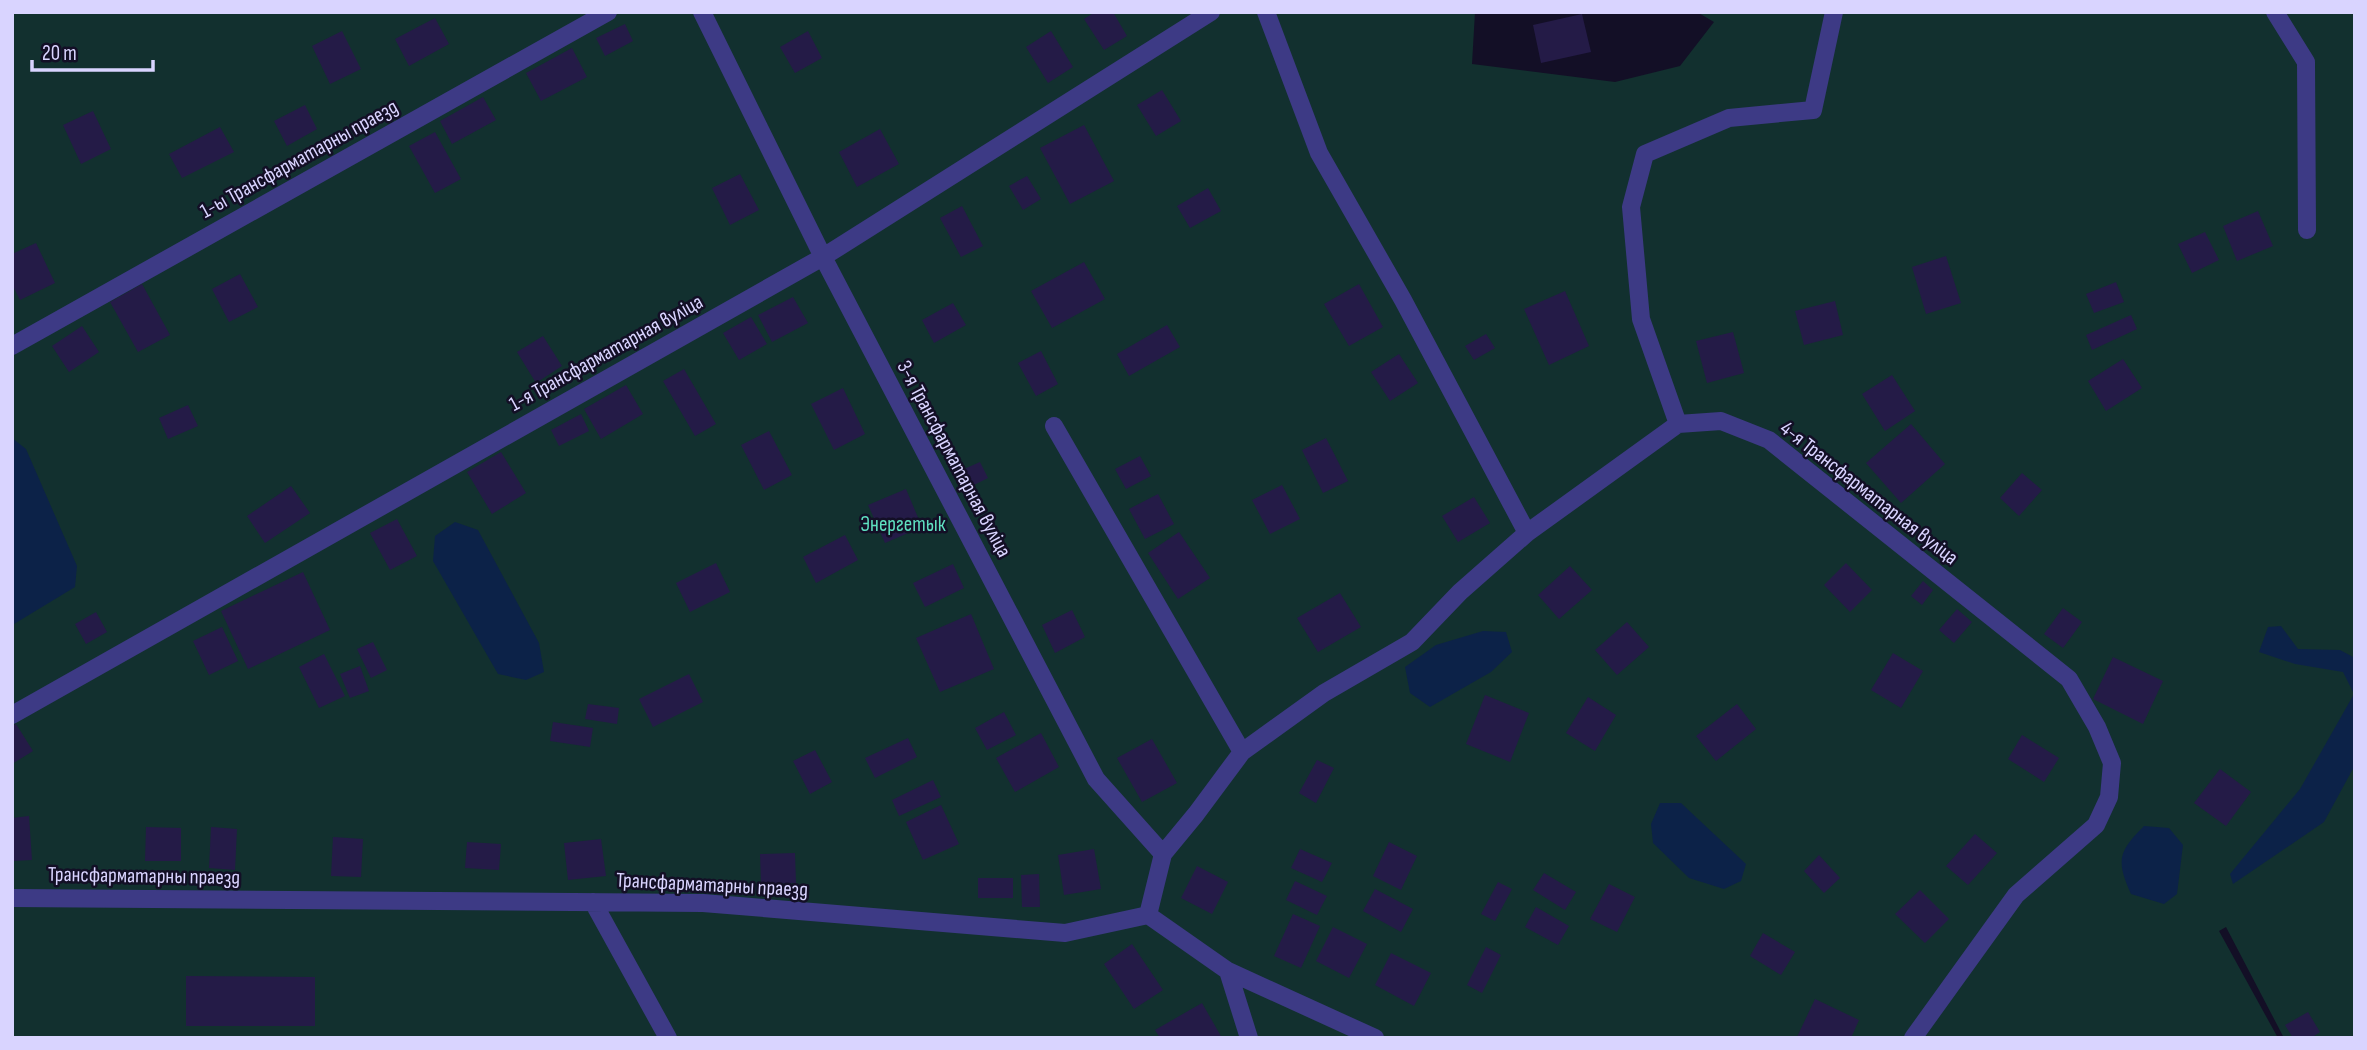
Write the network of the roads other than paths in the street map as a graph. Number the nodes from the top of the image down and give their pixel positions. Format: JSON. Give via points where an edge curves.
{"nodes":[{"id":1,"x":608,"y":12,"type":"edge"},
{"id":2,"x":702,"y":12,"type":"edge"},
{"id":3,"x":1211,"y":12,"type":"edge"},
{"id":4,"x":1266,"y":12,"type":"edge"},
{"id":5,"x":1833,"y":12,"type":"edge"},
{"id":6,"x":2275,"y":12,"type":"edge"},
{"id":7,"x":2307,"y":230,"type":"dead end"},
{"id":8,"x":823,"y":257,"type":"junction"},
{"id":9,"x":12,"y":346,"type":"edge"},
{"id":10,"x":1678,"y":424,"type":"junction"},
{"id":11,"x":1054,"y":426,"type":"dead end"},
{"id":12,"x":1527,"y":533,"type":"junction"},
{"id":13,"x":12,"y":715,"type":"edge"},
{"id":14,"x":1242,"y":752,"type":"junction"},
{"id":15,"x":1163,"y":854,"type":"junction"},
{"id":16,"x":12,"y":898,"type":"edge"},
{"id":17,"x":593,"y":902,"type":"junction"},
{"id":18,"x":1148,"y":915,"type":"junction"},
{"id":19,"x":1228,"y":971,"type":"junction"},
{"id":20,"x":668,"y":1038,"type":"edge"},
{"id":21,"x":1249,"y":1038,"type":"edge"},
{"id":22,"x":1375,"y":1038,"type":"edge"},
{"id":23,"x":1913,"y":1038,"type":"edge"}],
"edges":[{"from":1,"to":9,"type":"lane","name":"1-ы Трансфарматарны праезд"},
{"from":2,"to":8,"type":"lane","name":"3-я Трансфарматарная вуліца"},
{"from":3,"to":8,"type":"lane","name":"1-я Трансфарматарная вуліца"},
{"from":4,"to":12,"type":"lane","via":[[1319,153]]},
{"from":5,"to":10,"type":"lane","via":[[1813,110],[1730,118],[1645,154],[1631,207],[1641,319]]},
{"from":6,"to":7,"type":"lane","via":[[2306,62]]},
{"from":8,"to":13,"type":"lane","name":"1-я Трансфарматарная вуліца"},
{"from":8,"to":15,"type":"lane","name":"3-я Трансфарматарная вуліца","via":[[1096,779]]},
{"from":10,"to":12,"type":"lane"},
{"from":10,"to":23,"type":"lane","name":"4-я Трансфарматарная вуліца","via":[[1721,421],[1769,440],[2068,680],[2097,727],[2112,763],[2109,797],[2095,825],[2016,895]]},
{"from":11,"to":14,"type":"lane"},
{"from":12,"to":14,"type":"lane","via":[[1412,642],[1324,692]]},
{"from":14,"to":15,"type":"lane"},
{"from":15,"to":18,"type":"lane"},
{"from":16,"to":17,"type":"lane","name":"Трансфарматарны праезд"},
{"from":17,"to":18,"type":"lane","name":"Трансфарматарны праезд","via":[[703,903],[1065,933]]},
{"from":17,"to":20,"type":"lane"},
{"from":18,"to":19,"type":"lane"},
{"from":19,"to":21,"type":"lane"},
{"from":19,"to":22,"type":"lane"}]}
